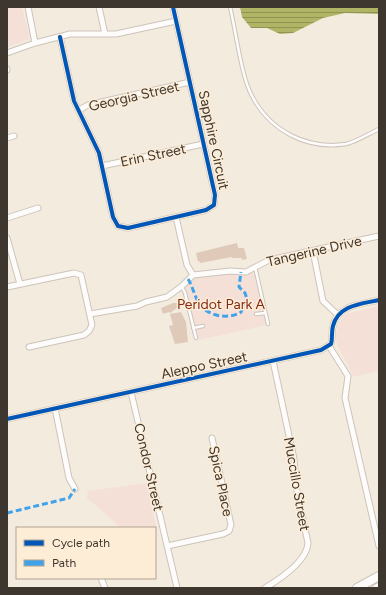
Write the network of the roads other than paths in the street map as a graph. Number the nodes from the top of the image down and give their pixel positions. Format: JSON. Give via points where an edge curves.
{"nodes":[{"id":1,"x":28,"y":7,"type":"edge"},
{"id":2,"x":98,"y":7,"type":"edge"},
{"id":3,"x":173,"y":7,"type":"edge"},
{"id":4,"x":230,"y":7,"type":"edge"},
{"id":5,"x":176,"y":21,"type":"junction"},
{"id":6,"x":105,"y":34,"type":"junction"},
{"id":7,"x":60,"y":37,"type":"junction"},
{"id":8,"x":35,"y":43,"type":"junction"},
{"id":9,"x":7,"y":53,"type":"edge"},
{"id":10,"x":190,"y":82,"type":"junction"},
{"id":11,"x":79,"y":110,"type":"junction"},
{"id":12,"x":379,"y":129,"type":"edge"},
{"id":13,"x":14,"y":136,"type":"dead end"},
{"id":14,"x":7,"y":138,"type":"edge"},
{"id":15,"x":203,"y":144,"type":"junction"},
{"id":16,"x":102,"y":166,"type":"junction"},
{"id":17,"x":38,"y":208,"type":"dead end"},
{"id":18,"x":176,"y":217,"type":"junction"},
{"id":19,"x":7,"y":218,"type":"edge"},
{"id":20,"x":379,"y":236,"type":"edge"},
{"id":21,"x":7,"y":238,"type":"edge"},
{"id":22,"x":313,"y":250,"type":"junction"},
{"id":23,"x":255,"y":267,"type":"junction"},
{"id":24,"x":192,"y":275,"type":"junction"},
{"id":25,"x":20,"y":284,"type":"junction"},
{"id":26,"x":182,"y":286,"type":"junction"},
{"id":27,"x":7,"y":287,"type":"edge"},
{"id":28,"x":379,"y":300,"type":"edge"},
{"id":29,"x":265,"y":313,"type":"junction"},
{"id":30,"x":90,"y":314,"type":"junction"},
{"id":31,"x":256,"y":314,"type":"dead end"},
{"id":32,"x":338,"y":315,"type":"junction"},
{"id":33,"x":268,"y":324,"type":"dead end"},
{"id":34,"x":203,"y":326,"type":"dead end"},
{"id":35,"x":193,"y":328,"type":"junction"},
{"id":36,"x":196,"y":338,"type":"dead end"},
{"id":37,"x":329,"y":346,"type":"junction"},
{"id":38,"x":29,"y":347,"type":"dead end"},
{"id":39,"x":273,"y":361,"type":"junction"},
{"id":40,"x":131,"y":392,"type":"junction"},
{"id":41,"x":54,"y":408,"type":"junction"},
{"id":42,"x":7,"y":419,"type":"edge"},
{"id":43,"x":212,"y":438,"type":"dead end"},
{"id":44,"x":75,"y":489,"type":"dead end"},
{"id":45,"x":167,"y":546,"type":"junction"},
{"id":46,"x":379,"y":546,"type":"edge"},
{"id":47,"x":379,"y":576,"type":"edge"},
{"id":48,"x":177,"y":588,"type":"edge"},
{"id":49,"x":266,"y":588,"type":"edge"},
{"id":50,"x":357,"y":588,"type":"edge"}],
"edges":[{"from":1,"to":8,"type":"street"},
{"from":2,"to":6,"type":"street"},
{"from":3,"to":5,"type":"street","name":"Sapphire Circuit"},
{"from":4,"to":12,"type":"lane","via":[[251,95],[268,119],[278,128],[294,138],[331,145],[346,144]]},
{"from":5,"to":6,"type":"street"},
{"from":5,"to":10,"type":"street","name":"Sapphire Circuit"},
{"from":6,"to":7,"type":"street","via":[[81,33]]},
{"from":7,"to":8,"type":"street"},
{"from":7,"to":11,"type":"street","name":"Sapphire Circuit","via":[[72,93]]},
{"from":8,"to":9,"type":"street"},
{"from":10,"to":11,"type":"street","name":"Georgia Street","via":[[88,105]]},
{"from":10,"to":15,"type":"street","name":"Sapphire Circuit"},
{"from":11,"to":16,"type":"street","name":"Sapphire Circuit","via":[[96,146]]},
{"from":13,"to":14,"type":"street"},
{"from":15,"to":16,"type":"street","name":"Erin Street"},
{"from":15,"to":18,"type":"street","name":"Sapphire Circuit","via":[[215,195],[214,205],[206,210]]},
{"from":16,"to":18,"type":"street","name":"Sapphire Circuit","via":[[113,218],[118,226],[128,228]]},
{"from":17,"to":19,"type":"street"},
{"from":18,"to":24,"type":"street","via":[[187,265]]},
{"from":20,"to":22,"type":"street","name":"Tangerine Drive"},
{"from":21,"to":25,"type":"street"},
{"from":22,"to":23,"type":"street","name":"Tangerine Drive","via":[[269,260]]},
{"from":22,"to":32,"type":"street","via":[[323,301]]},
{"from":23,"to":24,"type":"street","name":"Tangerine Drive","via":[[246,272]]},
{"from":23,"to":29,"type":"lane"},
{"from":24,"to":26,"type":"street"},
{"from":25,"to":27,"type":"street"},
{"from":25,"to":30,"type":"street","via":[[74,273],[81,275]]},
{"from":26,"to":30,"type":"street","via":[[166,297],[137,306]]},
{"from":26,"to":35,"type":"lane"},
{"from":28,"to":32,"type":"street","via":[[346,308]]},
{"from":29,"to":31,"type":"lane"},
{"from":29,"to":33,"type":"lane"},
{"from":30,"to":38,"type":"street","via":[[92,325],[84,335]]},
{"from":32,"to":37,"type":"street"},
{"from":34,"to":35,"type":"lane"},
{"from":35,"to":36,"type":"lane"},
{"from":37,"to":39,"type":"street","name":"Aleppo Street"},
{"from":37,"to":46,"type":"street","via":[[348,376],[345,398]]},
{"from":39,"to":40,"type":"street","name":"Aleppo Street"},
{"from":39,"to":49,"type":"street","name":"Muccillo Street","via":[[294,459],[296,486],[308,550],[302,560]]},
{"from":40,"to":41,"type":"street","name":"Aleppo Street"},
{"from":40,"to":45,"type":"street","name":"Condor Street"},
{"from":41,"to":42,"type":"street","name":"Aleppo Street"},
{"from":41,"to":44,"type":"street","via":[[69,478]]},
{"from":43,"to":45,"type":"street","name":"Spica Place","via":[[231,525],[230,531]]},
{"from":45,"to":48,"type":"street","name":"Condor Street"},
{"from":47,"to":50,"type":"main road"}]}
